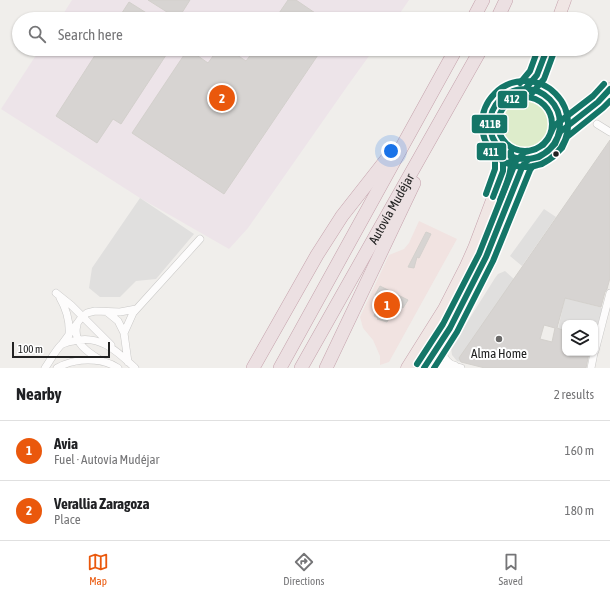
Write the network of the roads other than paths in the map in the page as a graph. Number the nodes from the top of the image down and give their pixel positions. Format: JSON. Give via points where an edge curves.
{"nodes":[{"id":1,"x":483,"y":0,"type":"edge"},
{"id":2,"x":506,"y":0,"type":"edge"},
{"id":3,"x":565,"y":0,"type":"edge"},
{"id":4,"x":477,"y":12,"type":"edge"},
{"id":5,"x":500,"y":12,"type":"edge"},
{"id":6,"x":561,"y":12,"type":"edge"},
{"id":7,"x":452,"y":56,"type":"edge"},
{"id":8,"x":478,"y":56,"type":"edge"},
{"id":9,"x":478,"y":56,"type":"edge"},
{"id":10,"x":544,"y":56,"type":"edge"},
{"id":11,"x":526,"y":88,"type":"junction"},
{"id":12,"x":610,"y":89,"type":"edge"},
{"id":13,"x":423,"y":111,"type":"junction"},
{"id":14,"x":597,"y":124,"type":"dead end"},
{"id":15,"x":560,"y":132,"type":"junction"},
{"id":16,"x":610,"y":132,"type":"edge"},
{"id":17,"x":503,"y":152,"type":"junction"},
{"id":18,"x":530,"y":159,"type":"junction"},
{"id":19,"x":200,"y":240,"type":"dead end"},
{"id":20,"x":610,"y":293,"type":"edge"},
{"id":21,"x":136,"y":309,"type":"junction"},
{"id":22,"x":104,"y":311,"type":"junction"},
{"id":23,"x":80,"y":320,"type":"junction"},
{"id":24,"x":124,"y":333,"type":"junction"},
{"id":25,"x":69,"y":335,"type":"junction"},
{"id":26,"x":442,"y":339,"type":"junction"},
{"id":27,"x":78,"y":340,"type":"junction"},
{"id":28,"x":598,"y":340,"type":"edge"},
{"id":29,"x":62,"y":345,"type":"junction"},
{"id":30,"x":117,"y":351,"type":"junction"},
{"id":31,"x":594,"y":356,"type":"edge"},
{"id":32,"x":102,"y":361,"type":"junction"},
{"id":33,"x":128,"y":362,"type":"junction"},
{"id":34,"x":456,"y":367,"type":"edge"},
{"id":35,"x":45,"y":368,"type":"edge"},
{"id":36,"x":57,"y":368,"type":"edge"},
{"id":37,"x":118,"y":368,"type":"edge"},
{"id":38,"x":134,"y":368,"type":"edge"},
{"id":39,"x":253,"y":368,"type":"edge"},
{"id":40,"x":280,"y":368,"type":"edge"},
{"id":41,"x":301,"y":368,"type":"edge"},
{"id":42,"x":326,"y":368,"type":"edge"},
{"id":43,"x":407,"y":368,"type":"edge"},
{"id":44,"x":424,"y":368,"type":"edge"},
{"id":45,"x":434,"y":368,"type":"edge"},
{"id":46,"x":591,"y":368,"type":"edge"}],
"edges":[{"from":1,"to":4,"type":"highway"},
{"from":2,"to":5,"type":"highway"},
{"from":3,"to":6,"type":"highway"},
{"from":7,"to":13,"type":"highway","name":"Autovía Mudéjar"},
{"from":8,"to":41,"type":"highway","name":"Autovía Mudéjar"},
{"from":9,"to":42,"type":"highway","via":[[433,143]]},
{"from":10,"to":11,"type":"highway","via":[[537,75]]},
{"from":11,"to":15,"type":"highway","via":[[543,93],[556,106],[561,123]]},
{"from":11,"to":17,"type":"highway","via":[[507,93],[493,108],[489,127],[496,145]]},
{"from":12,"to":15,"type":"highway","via":[[598,102]]},
{"from":13,"to":39,"type":"highway","via":[[342,216]]},
{"from":13,"to":40,"type":"highway","name":"Autovía Mudéjar"},
{"from":14,"to":16,"type":"street"},
{"from":15,"to":18,"type":"highway","via":[[555,144],[548,151]]},
{"from":17,"to":18,"type":"highway","via":[[511,157]]},
{"from":17,"to":43,"type":"highway","via":[[503,171],[474,248],[444,309]]},
{"from":18,"to":26,"type":"highway","via":[[523,165],[486,257]]},
{"from":19,"to":21,"type":"street"},
{"from":20,"to":28,"type":"street"},
{"from":21,"to":22,"type":"street"},
{"from":21,"to":24,"type":"street"},
{"from":22,"to":23,"type":"street","via":[[92,311]]},
{"from":22,"to":24,"type":"street","via":[[118,321]]},
{"from":23,"to":25,"type":"street"},
{"from":23,"to":25,"type":"street","via":[[71,305],[56,293],[69,319]]},
{"from":23,"to":27,"type":"street","via":[[76,331]]},
{"from":23,"to":30,"type":"street"},
{"from":24,"to":33,"type":"street"},
{"from":25,"to":29,"type":"street"},
{"from":26,"to":34,"type":"street","via":[[444,357]]},
{"from":26,"to":44,"type":"highway"},
{"from":27,"to":29,"type":"street"},
{"from":27,"to":30,"type":"street","via":[[96,341]]},
{"from":27,"to":32,"type":"street","via":[[84,349]]},
{"from":29,"to":35,"type":"street"},
{"from":30,"to":33,"type":"street"},
{"from":31,"to":46,"type":"street"},
{"from":32,"to":36,"type":"street","via":[[83,361]]},
{"from":32,"to":37,"type":"street"},
{"from":33,"to":38,"type":"street"},
{"from":34,"to":45,"type":"street"}]}
